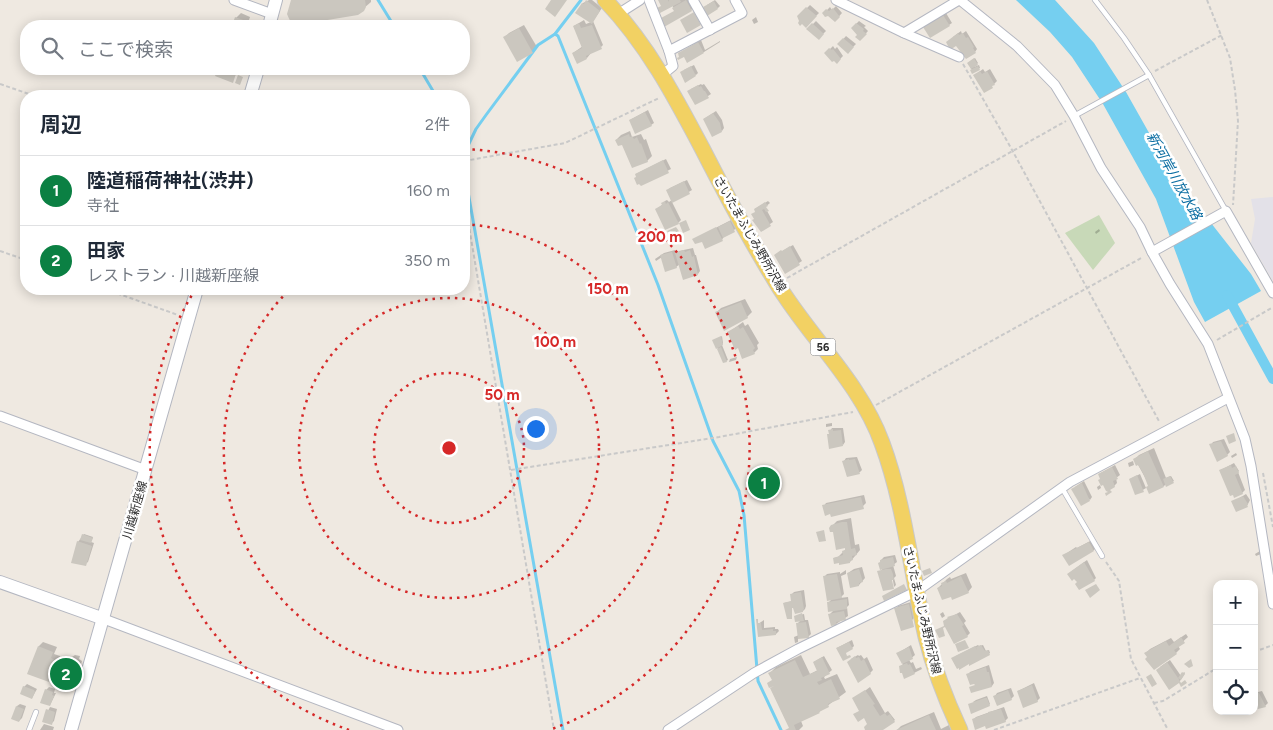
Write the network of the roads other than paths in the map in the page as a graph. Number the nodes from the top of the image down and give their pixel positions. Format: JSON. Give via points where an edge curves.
{"nodes":[{"id":1,"x":234,"y":0,"type":"edge"},
{"id":2,"x":276,"y":0,"type":"edge"},
{"id":3,"x":604,"y":0,"type":"edge"},
{"id":4,"x":640,"y":0,"type":"edge"},
{"id":5,"x":649,"y":0,"type":"edge"},
{"id":6,"x":693,"y":0,"type":"edge"},
{"id":7,"x":735,"y":0,"type":"edge"},
{"id":8,"x":836,"y":0,"type":"edge"},
{"id":9,"x":960,"y":0,"type":"edge"},
{"id":10,"x":1095,"y":0,"type":"edge"},
{"id":11,"x":618,"y":14,"type":"junction"},
{"id":12,"x":271,"y":20,"type":"edge"},
{"id":13,"x":710,"y":30,"type":"junction"},
{"id":14,"x":904,"y":33,"type":"junction"},
{"id":15,"x":669,"y":52,"type":"junction"},
{"id":16,"x":959,"y":57,"type":"road end"},
{"id":17,"x":256,"y":75,"type":"edge"},
{"id":18,"x":662,"y":75,"type":"junction"},
{"id":19,"x":1147,"y":76,"type":"junction"},
{"id":20,"x":252,"y":90,"type":"edge"},
{"id":21,"x":1076,"y":114,"type":"junction"},
{"id":22,"x":1224,"y":211,"type":"junction"},
{"id":23,"x":1152,"y":252,"type":"junction"},
{"id":24,"x":1273,"y":293,"type":"edge"},
{"id":25,"x":195,"y":295,"type":"edge"},
{"id":26,"x":1228,"y":398,"type":"junction"},
{"id":27,"x":0,"y":416,"type":"edge"},
{"id":28,"x":146,"y":470,"type":"junction"},
{"id":29,"x":1062,"y":487,"type":"junction"},
{"id":30,"x":1102,"y":556,"type":"road end"},
{"id":31,"x":0,"y":582,"type":"edge"},
{"id":32,"x":917,"y":591,"type":"junction"},
{"id":33,"x":1273,"y":604,"type":"edge"},
{"id":34,"x":104,"y":619,"type":"junction"},
{"id":35,"x":36,"y":712,"type":"dead end"},
{"id":36,"x":29,"y":730,"type":"edge"},
{"id":37,"x":71,"y":730,"type":"edge"},
{"id":38,"x":398,"y":730,"type":"edge"},
{"id":39,"x":668,"y":730,"type":"edge"},
{"id":40,"x":960,"y":730,"type":"edge"}],
"edges":[{"from":1,"to":12,"type":"street"},
{"from":2,"to":12,"type":"main road"},
{"from":3,"to":11,"type":"main road","name":"さいたまふじみ野所沢線","number":"56"},
{"from":4,"to":11,"type":"street"},
{"from":5,"to":15,"type":"street"},
{"from":6,"to":13,"type":"street"},
{"from":7,"to":13,"type":"street","via":[[742,13]]},
{"from":8,"to":14,"type":"street"},
{"from":9,"to":14,"type":"street"},
{"from":9,"to":21,"type":"street","via":[[1024,53],[1055,85]]},
{"from":10,"to":19,"type":"lane"},
{"from":11,"to":18,"type":"main road","name":"さいたまふじみ野所沢線","number":"56"},
{"from":13,"to":15,"type":"street"},
{"from":14,"to":16,"type":"street"},
{"from":15,"to":18,"type":"street","via":[[673,66]]},
{"from":17,"to":20,"type":"main road"},
{"from":18,"to":32,"type":"main road","name":"さいたまふじみ野所沢線","number":"56","via":[[777,284],[868,410],[891,470]]},
{"from":19,"to":21,"type":"lane"},
{"from":19,"to":22,"type":"lane"},
{"from":21,"to":23,"type":"street","via":[[1101,168],[1140,227]]},
{"from":22,"to":23,"type":"street"},
{"from":22,"to":24,"type":"street"},
{"from":23,"to":26,"type":"street","via":[[1208,344]]},
{"from":25,"to":28,"type":"main road","name":"川越新座線"},
{"from":26,"to":29,"type":"street"},
{"from":26,"to":33,"type":"street","via":[[1245,439],[1251,466]]},
{"from":27,"to":28,"type":"street"},
{"from":28,"to":34,"type":"main road","name":"川越新座線"},
{"from":29,"to":30,"type":"lane"},
{"from":29,"to":32,"type":"street"},
{"from":31,"to":34,"type":"main road"},
{"from":32,"to":39,"type":"street","via":[[754,673]]},
{"from":32,"to":40,"type":"main road","name":"さいたまふじみ野所沢線","number":"56","via":[[938,680]]},
{"from":34,"to":37,"type":"main road","name":"川越新座線"},
{"from":34,"to":38,"type":"street"},
{"from":35,"to":36,"type":"lane"}]}
